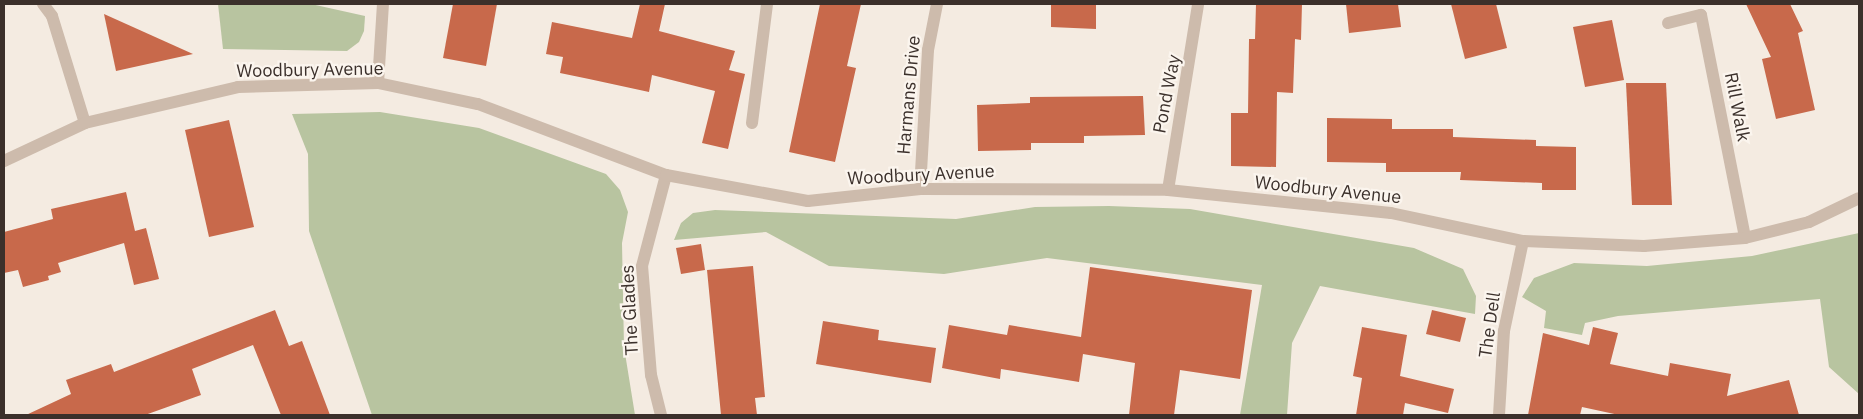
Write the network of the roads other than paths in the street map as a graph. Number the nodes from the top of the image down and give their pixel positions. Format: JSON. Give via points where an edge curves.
{"nodes":[{"id":1,"x":43,"y":4,"type":"edge"},
{"id":2,"x":383,"y":4,"type":"edge"},
{"id":3,"x":767,"y":4,"type":"edge"},
{"id":4,"x":937,"y":4,"type":"edge"},
{"id":5,"x":1198,"y":4,"type":"edge"},
{"id":6,"x":1668,"y":24,"type":"dead end"},
{"id":7,"x":378,"y":83,"type":"junction"},
{"id":8,"x":85,"y":123,"type":"junction"},
{"id":9,"x":752,"y":123,"type":"dead end"},
{"id":10,"x":4,"y":161,"type":"edge"},
{"id":11,"x":666,"y":175,"type":"junction"},
{"id":12,"x":920,"y":189,"type":"junction"},
{"id":13,"x":1168,"y":190,"type":"junction"},
{"id":14,"x":1859,"y":198,"type":"edge"},
{"id":15,"x":1745,"y":238,"type":"junction"},
{"id":16,"x":1523,"y":241,"type":"junction"},
{"id":17,"x":660,"y":415,"type":"edge"},
{"id":18,"x":1499,"y":415,"type":"edge"}],
"edges":[{"from":1,"to":8,"type":"street","via":[[52,16]]},
{"from":2,"to":7,"type":"street"},
{"from":3,"to":9,"type":"street"},
{"from":4,"to":12,"type":"street","name":"Harmans Drive","via":[[928,50]]},
{"from":5,"to":13,"type":"street","name":"Pond Way"},
{"from":6,"to":15,"type":"street","name":"Rill Walk","via":[[1701,15]]},
{"from":7,"to":8,"type":"street","name":"Woodbury Avenue","via":[[238,86]]},
{"from":7,"to":11,"type":"street","name":"Woodbury Avenue","via":[[478,104]]},
{"from":8,"to":10,"type":"street","name":"Woodbury Avenue"},
{"from":11,"to":12,"type":"street","name":"Woodbury Avenue","via":[[808,201]]},
{"from":11,"to":17,"type":"street","name":"The Glades","via":[[642,266],[651,374]]},
{"from":12,"to":13,"type":"street","name":"Woodbury Avenue"},
{"from":13,"to":16,"type":"street","name":"Woodbury Avenue","via":[[1391,213]]},
{"from":14,"to":15,"type":"street","name":"Woodbury Avenue","via":[[1809,222]]},
{"from":15,"to":16,"type":"street","name":"Woodbury Avenue","via":[[1644,246]]},
{"from":16,"to":18,"type":"street","name":"The Dell","via":[[1504,331]]}]}
